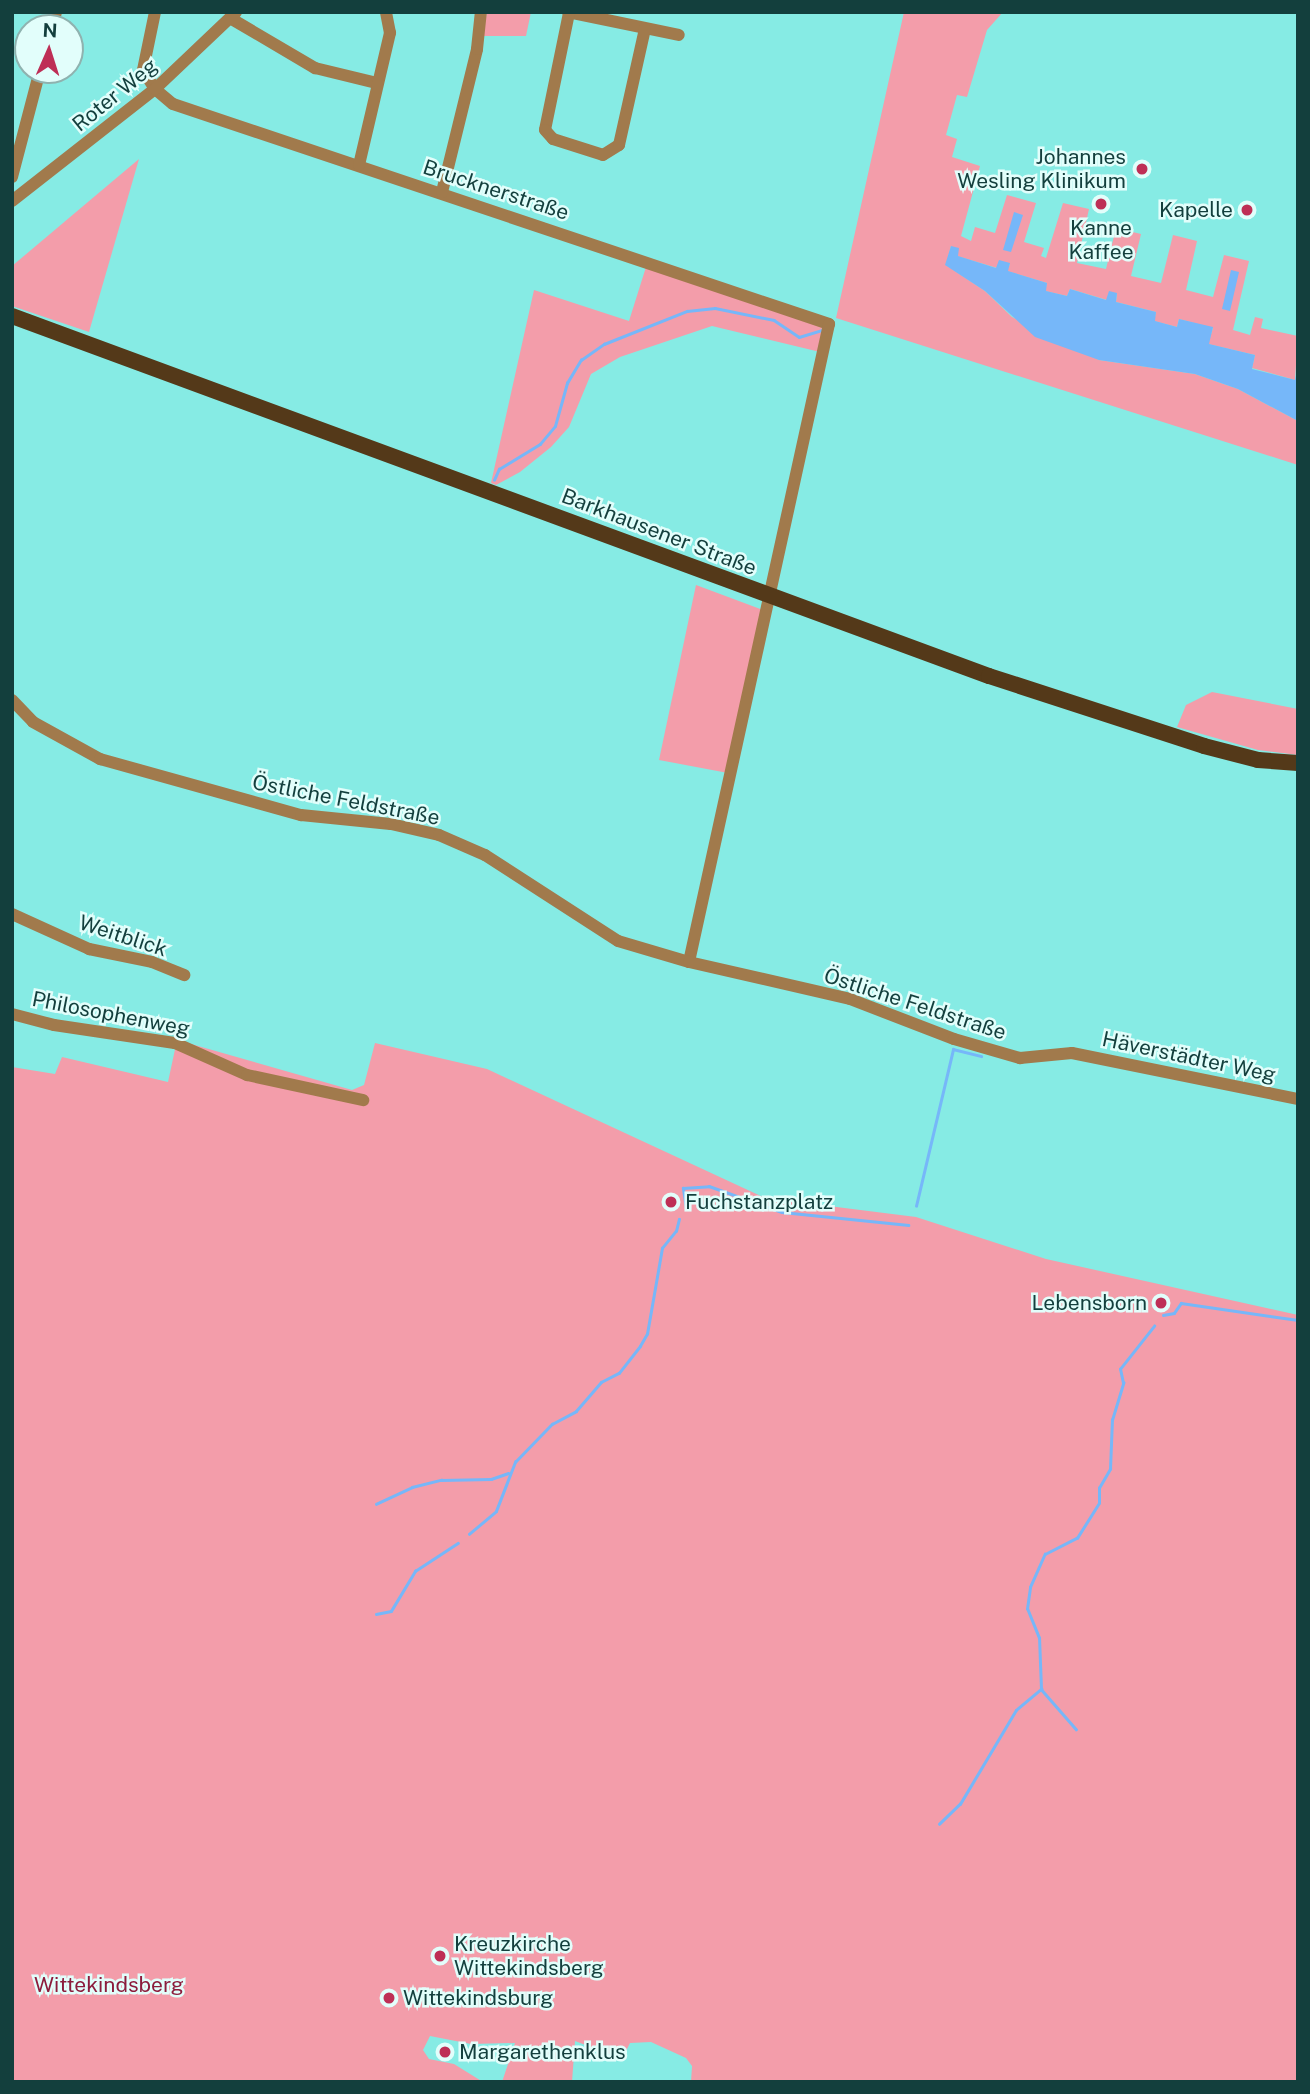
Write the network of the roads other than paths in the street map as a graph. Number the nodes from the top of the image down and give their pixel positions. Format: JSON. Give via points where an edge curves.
{"nodes":[{"id":1,"x":155,"y":12,"type":"edge"},
{"id":2,"x":386,"y":12,"type":"edge"},
{"id":3,"x":481,"y":12,"type":"edge"},
{"id":4,"x":569,"y":13,"type":"edge"},
{"id":5,"x":233,"y":15,"type":"edge"},
{"id":6,"x":645,"y":29,"type":"junction"},
{"id":7,"x":679,"y":35,"type":"dead end"},
{"id":8,"x":377,"y":83,"type":"junction"},
{"id":9,"x":35,"y":84,"type":"edge"},
{"id":10,"x":155,"y":89,"type":"junction"},
{"id":11,"x":18,"y":129,"type":"edge"},
{"id":12,"x":359,"y":165,"type":"junction"},
{"id":13,"x":12,"y":177,"type":"edge"},
{"id":14,"x":442,"y":192,"type":"junction"},
{"id":15,"x":12,"y":201,"type":"edge"},
{"id":16,"x":12,"y":316,"type":"edge"},
{"id":17,"x":772,"y":597,"type":"junction"},
{"id":18,"x":12,"y":699,"type":"edge"},
{"id":19,"x":1298,"y":763,"type":"edge"},
{"id":20,"x":12,"y":914,"type":"edge"},
{"id":21,"x":689,"y":962,"type":"junction"},
{"id":22,"x":185,"y":975,"type":"dead end"},
{"id":23,"x":12,"y":1014,"type":"edge"},
{"id":24,"x":1072,"y":1053,"type":"joint"},
{"id":25,"x":1298,"y":1099,"type":"edge"},
{"id":26,"x":363,"y":1100,"type":"dead end"}],
"edges":[{"from":1,"to":10,"type":"street","via":[[143,69]]},
{"from":2,"to":8,"type":"street","via":[[390,33]]},
{"from":3,"to":14,"type":"street","via":[[477,49]]},
{"from":4,"to":6,"type":"street"},
{"from":4,"to":6,"type":"street","via":[[545,130],[553,139],[603,155],[619,145]]},
{"from":5,"to":8,"type":"street","via":[[315,68]]},
{"from":5,"to":10,"type":"street","name":"Roter Weg"},
{"from":6,"to":7,"type":"street"},
{"from":8,"to":12,"type":"street"},
{"from":9,"to":11,"type":"street"},
{"from":10,"to":12,"type":"street","name":"Brucknerstraße","via":[[173,104]]},
{"from":10,"to":15,"type":"street","name":"Roter Weg"},
{"from":11,"to":13,"type":"street"},
{"from":12,"to":14,"type":"street","name":"Brucknerstraße"},
{"from":14,"to":17,"type":"street","name":"Brucknerstraße","via":[[829,324]]},
{"from":16,"to":17,"type":"main road","name":"Barkhausener Straße"},
{"from":17,"to":19,"type":"main road","name":"Barkhausener Straße","via":[[1107,716],[1258,760]]},
{"from":17,"to":21,"type":"street"},
{"from":18,"to":21,"type":"street","name":"Östliche Feldstraße","via":[[33,722],[100,759],[300,815],[391,824],[439,835],[485,855],[618,941]]},
{"from":20,"to":22,"type":"street","name":"Weitblick","via":[[89,949],[152,962]]},
{"from":21,"to":24,"type":"street","name":"Östliche Feldstraße","via":[[850,999],[954,1039],[1020,1058]]},
{"from":23,"to":26,"type":"street","name":"Philosophenweg","via":[[175,1043],[247,1075]]},
{"from":24,"to":25,"type":"street","name":"Häverstädter Weg"}]}
